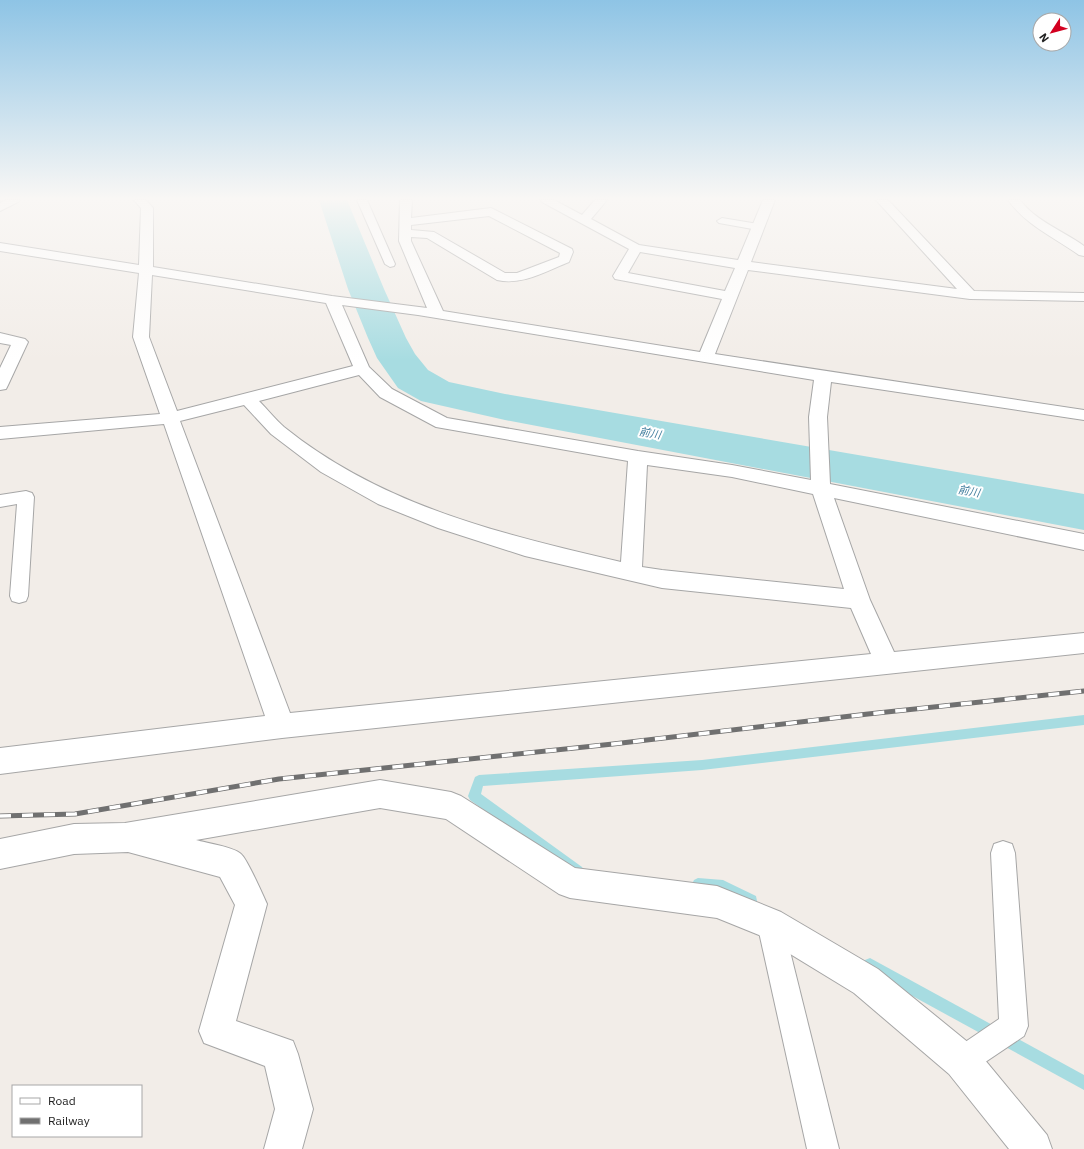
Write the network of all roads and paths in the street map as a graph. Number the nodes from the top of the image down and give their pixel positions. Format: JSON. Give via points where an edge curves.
{"nodes":[{"id":1,"x":42,"y":254,"type":"edge"},
{"id":2,"x":146,"y":254,"type":"edge"},
{"id":3,"x":385,"y":254,"type":"edge"},
{"id":4,"x":411,"y":254,"type":"edge"},
{"id":5,"x":461,"y":254,"type":"edge"},
{"id":6,"x":566,"y":254,"type":"edge"},
{"id":7,"x":633,"y":254,"type":"edge"},
{"id":8,"x":671,"y":254,"type":"edge"},
{"id":9,"x":748,"y":254,"type":"edge"},
{"id":10,"x":932,"y":254,"type":"edge"},
{"id":11,"x":390,"y":264,"type":"dead end"},
{"id":12,"x":743,"y":265,"type":"junction"},
{"id":13,"x":146,"y":270,"type":"junction"},
{"id":14,"x":970,"y":295,"type":"junction"},
{"id":15,"x":731,"y":296,"type":"junction"},
{"id":16,"x":1084,"y":297,"type":"edge"},
{"id":17,"x":333,"y":300,"type":"junction"},
{"id":18,"x":437,"y":314,"type":"junction"},
{"id":19,"x":0,"y":338,"type":"edge"},
{"id":20,"x":706,"y":356,"type":"junction"},
{"id":21,"x":362,"y":370,"type":"junction"},
{"id":22,"x":823,"y":376,"type":"junction"},
{"id":23,"x":0,"y":385,"type":"edge"},
{"id":24,"x":247,"y":398,"type":"junction"},
{"id":25,"x":1084,"y":415,"type":"edge"},
{"id":26,"x":171,"y":418,"type":"junction"},
{"id":27,"x":0,"y":433,"type":"edge"},
{"id":28,"x":638,"y":458,"type":"junction"},
{"id":29,"x":821,"y":490,"type":"junction"},
{"id":30,"x":0,"y":501,"type":"edge"},
{"id":31,"x":1084,"y":542,"type":"edge"},
{"id":32,"x":631,"y":573,"type":"junction"},
{"id":33,"x":19,"y":596,"type":"dead end"},
{"id":34,"x":859,"y":600,"type":"junction"},
{"id":35,"x":1084,"y":643,"type":"edge"},
{"id":36,"x":887,"y":664,"type":"junction"},
{"id":37,"x":282,"y":726,"type":"junction"},
{"id":38,"x":0,"y":761,"type":"edge"},
{"id":39,"x":126,"y":838,"type":"junction"},
{"id":40,"x":1003,"y":853,"type":"dead end"},
{"id":41,"x":0,"y":854,"type":"edge"},
{"id":42,"x":770,"y":923,"type":"junction"},
{"id":43,"x":967,"y":1058,"type":"junction"},
{"id":44,"x":283,"y":1149,"type":"edge"},
{"id":45,"x":823,"y":1149,"type":"edge"},
{"id":46,"x":1033,"y":1149,"type":"edge"}],
"edges":[{"from":1,"to":13,"type":"street"},
{"from":2,"to":13,"type":"street"},
{"from":3,"to":11,"type":"lane"},
{"from":4,"to":18,"type":"street"},
{"from":5,"to":6,"type":"street","via":[[502,278],[526,275],[564,259]]},
{"from":7,"to":15,"type":"street","via":[[620,276]]},
{"from":8,"to":12,"type":"street"},
{"from":9,"to":12,"type":"street"},
{"from":10,"to":14,"type":"street"},
{"from":12,"to":14,"type":"street"},
{"from":12,"to":15,"type":"street"},
{"from":13,"to":17,"type":"street"},
{"from":13,"to":26,"type":"street","via":[[141,336]]},
{"from":14,"to":16,"type":"street"},
{"from":15,"to":20,"type":"street"},
{"from":17,"to":18,"type":"street"},
{"from":17,"to":21,"type":"street"},
{"from":18,"to":20,"type":"street"},
{"from":19,"to":23,"type":"street","via":[[20,342]]},
{"from":20,"to":22,"type":"street"},
{"from":21,"to":24,"type":"street"},
{"from":21,"to":28,"type":"street","via":[[386,393],[442,423]]},
{"from":22,"to":25,"type":"street"},
{"from":22,"to":29,"type":"street","via":[[818,418]]},
{"from":24,"to":26,"type":"street"},
{"from":24,"to":32,"type":"street","via":[[277,430],[328,468],[385,499],[445,523],[525,548]]},
{"from":26,"to":27,"type":"street"},
{"from":26,"to":37,"type":"street"},
{"from":28,"to":29,"type":"street","via":[[732,471]]},
{"from":28,"to":32,"type":"street"},
{"from":29,"to":31,"type":"street"},
{"from":29,"to":34,"type":"street"},
{"from":30,"to":33,"type":"lane","via":[[26,497]]},
{"from":32,"to":34,"type":"street","via":[[662,579]]},
{"from":34,"to":36,"type":"street"},
{"from":35,"to":36,"type":"street"},
{"from":36,"to":37,"type":"street"},
{"from":37,"to":38,"type":"street"},
{"from":39,"to":41,"type":"street","via":[[74,839]]},
{"from":39,"to":42,"type":"street","via":[[380,794],[451,806],[570,883],[717,902]]},
{"from":39,"to":44,"type":"street","via":[[230,864],[251,904],[216,1032],[280,1054],[294,1109]]},
{"from":40,"to":43,"type":"lane","via":[[1014,1026]]},
{"from":42,"to":43,"type":"street","via":[[866,981]]},
{"from":42,"to":45,"type":"lane"},
{"from":43,"to":46,"type":"street"}]}
